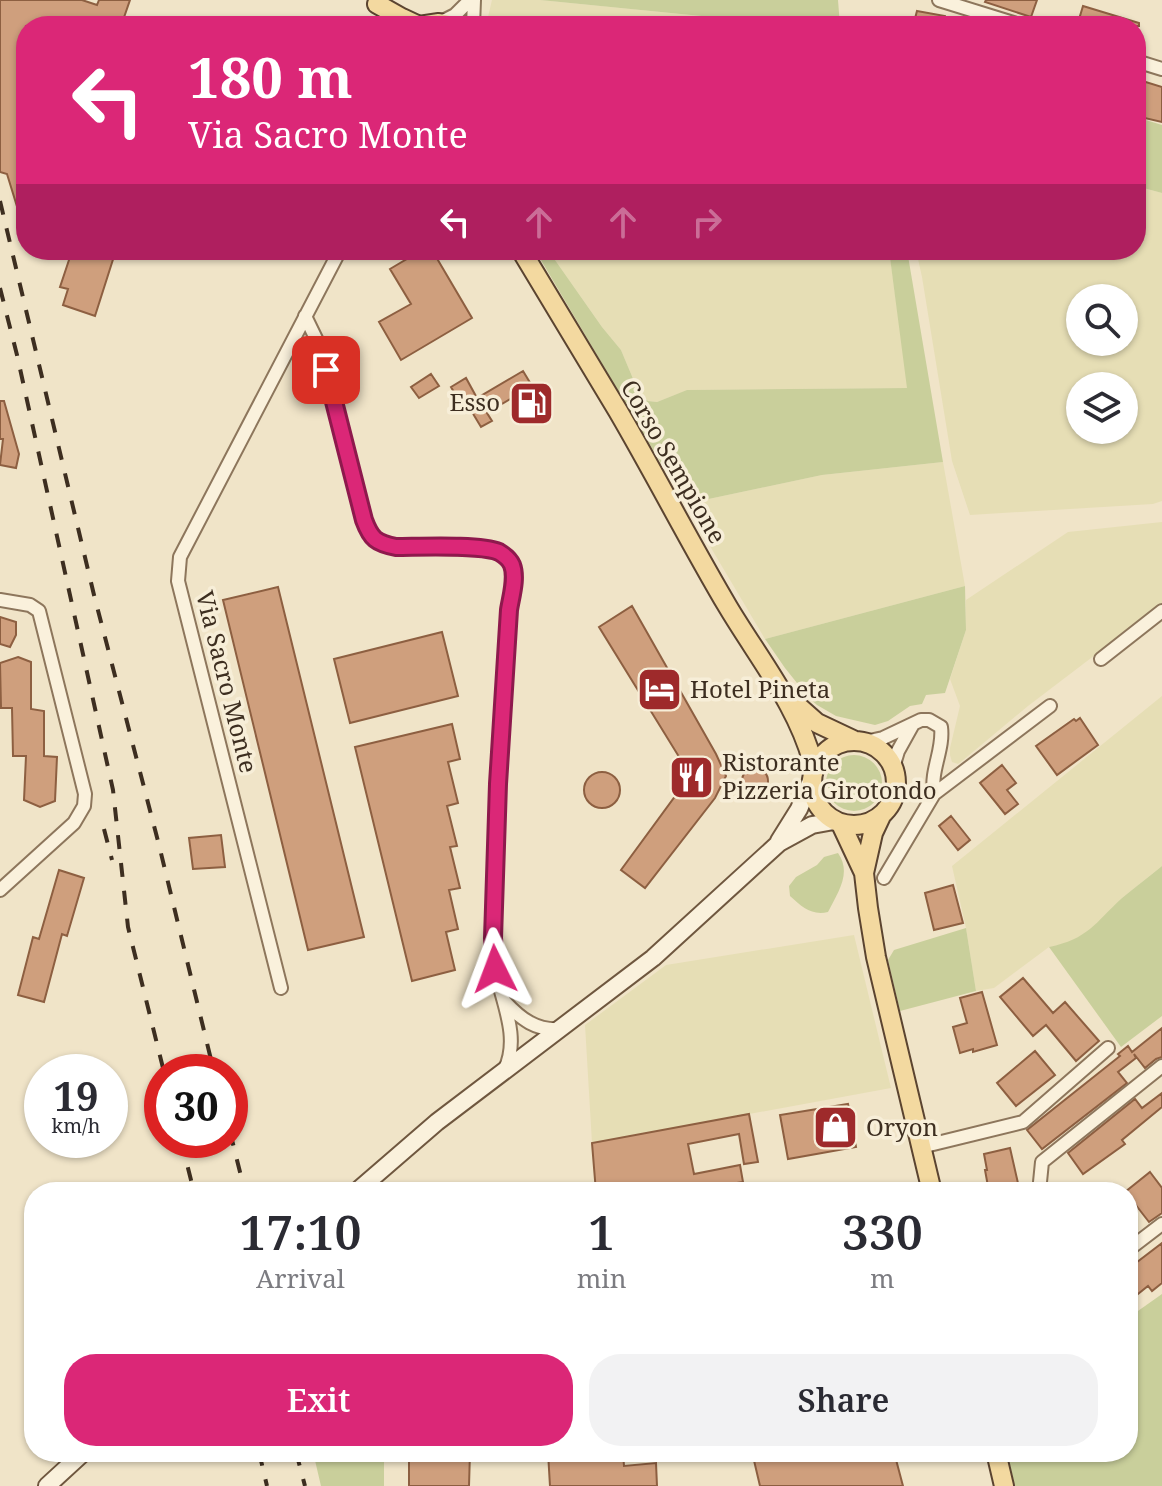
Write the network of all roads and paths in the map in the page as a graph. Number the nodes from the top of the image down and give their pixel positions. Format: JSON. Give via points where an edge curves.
{"nodes":[{"id":1,"x":472,"y":0,"type":"edge"},
{"id":2,"x":939,"y":0,"type":"edge"},
{"id":3,"x":376,"y":2,"type":"edge"},
{"id":4,"x":399,"y":16,"type":"edge"},
{"id":5,"x":454,"y":16,"type":"edge"},
{"id":6,"x":991,"y":16,"type":"edge"},
{"id":7,"x":335,"y":260,"type":"edge"},
{"id":8,"x":527,"y":260,"type":"edge"},
{"id":9,"x":305,"y":316,"type":"junction"},
{"id":10,"x":0,"y":600,"type":"edge"},
{"id":11,"x":1162,"y":611,"type":"edge"},
{"id":12,"x":1101,"y":659,"type":"dead end"},
{"id":13,"x":785,"y":696,"type":"junction"},
{"id":14,"x":1050,"y":706,"type":"dead end"},
{"id":15,"x":913,"y":724,"type":"junction"},
{"id":16,"x":859,"y":741,"type":"junction"},
{"id":17,"x":893,"y":768,"type":"junction"},
{"id":18,"x":813,"y":774,"type":"junction"},
{"id":19,"x":934,"y":794,"type":"junction"},
{"id":20,"x":881,"y":816,"type":"junction"},
{"id":21,"x":838,"y":822,"type":"junction"},
{"id":22,"x":779,"y":843,"type":"junction"},
{"id":23,"x":864,"y":873,"type":"junction"},
{"id":24,"x":884,"y":878,"type":"dead end"},
{"id":25,"x":0,"y":890,"type":"edge"},
{"id":26,"x":281,"y":988,"type":"dead end"},
{"id":27,"x":503,"y":999,"type":"junction"},
{"id":28,"x":561,"y":1029,"type":"junction"},
{"id":29,"x":1108,"y":1048,"type":"dead end"},
{"id":30,"x":1162,"y":1066,"type":"edge"},
{"id":31,"x":503,"y":1072,"type":"junction"},
{"id":32,"x":921,"y":1147,"type":"junction"},
{"id":33,"x":367,"y":1182,"type":"edge"},
{"id":34,"x":930,"y":1182,"type":"edge"},
{"id":35,"x":1040,"y":1182,"type":"edge"},
{"id":36,"x":1162,"y":1224,"type":"edge"},
{"id":37,"x":1138,"y":1242,"type":"edge"},
{"id":38,"x":73,"y":1462,"type":"edge"},
{"id":39,"x":998,"y":1462,"type":"edge"},
{"id":40,"x":47,"y":1486,"type":"edge"},
{"id":41,"x":1004,"y":1486,"type":"edge"}],
"edges":[{"from":1,"to":5,"type":"street"},
{"from":2,"to":6,"type":"street"},
{"from":3,"to":4,"type":"main road"},
{"from":7,"to":9,"type":"street","name":"Via Sacro Monte"},
{"from":8,"to":13,"type":"main road","name":"Corso Sempione","via":[[747,640]]},
{"from":9,"to":26,"type":"street","name":"Via Sacro Monte","via":[[180,557],[178,581]]},
{"from":9,"to":27,"type":"street","via":[[322,351],[373,539],[396,547],[498,552],[512,565],[493,938]]},
{"from":10,"to":25,"type":"street","via":[[39,611],[85,788],[82,812],[69,829]]},
{"from":11,"to":12,"type":"street"},
{"from":13,"to":16,"type":"main road","name":"Corso Sempione","via":[[817,723]]},
{"from":13,"to":18,"type":"main road","name":"Corso Sempione","via":[[803,732]]},
{"from":14,"to":19,"type":"street"},
{"from":15,"to":16,"type":"street","via":[[883,738]]},
{"from":15,"to":17,"type":"street"},
{"from":15,"to":19,"type":"street","via":[[929,720],[941,727]]},
{"from":16,"to":17,"type":"main road","via":[[875,746]]},
{"from":16,"to":18,"type":"main road","via":[[830,748]]},
{"from":17,"to":20,"type":"main road","via":[[894,797]]},
{"from":18,"to":21,"type":"main road","via":[[812,794],[818,806]]},
{"from":18,"to":22,"type":"street"},
{"from":19,"to":24,"type":"street"},
{"from":20,"to":21,"type":"main road","via":[[862,825]]},
{"from":20,"to":23,"type":"main road"},
{"from":21,"to":22,"type":"street","via":[[812,825]]},
{"from":21,"to":23,"type":"main road"},
{"from":22,"to":28,"type":"street","via":[[653,958]]},
{"from":23,"to":32,"type":"main road","via":[[876,957]]},
{"from":27,"to":28,"type":"street","via":[[526,1022]]},
{"from":27,"to":31,"type":"street","via":[[511,1033]]},
{"from":28,"to":31,"type":"street"},
{"from":29,"to":32,"type":"street","via":[[1023,1122]]},
{"from":30,"to":35,"type":"street","via":[[1042,1162]]},
{"from":31,"to":33,"type":"street"},
{"from":32,"to":34,"type":"main road"},
{"from":36,"to":37,"type":"street"},
{"from":38,"to":40,"type":"street"},
{"from":39,"to":41,"type":"main road"}]}
